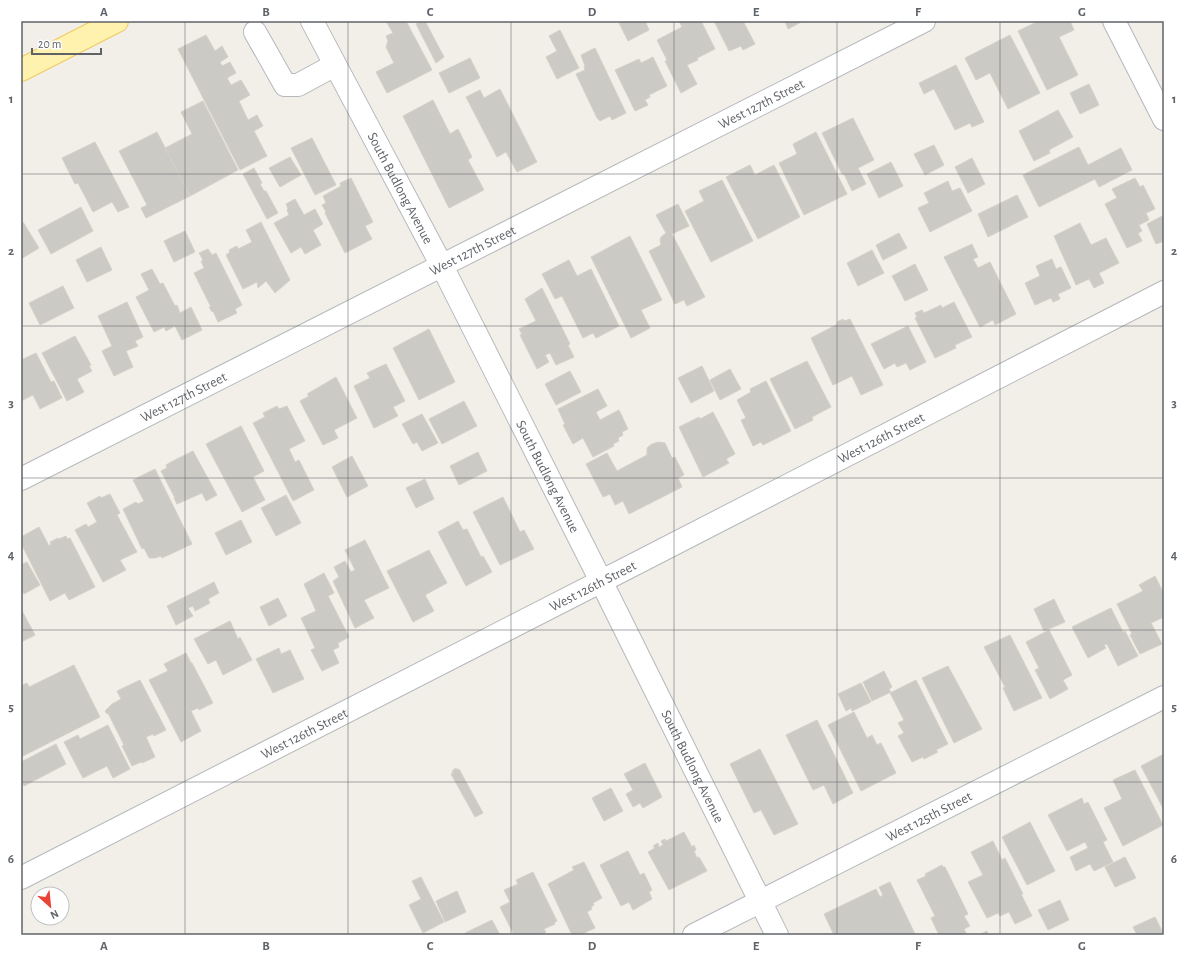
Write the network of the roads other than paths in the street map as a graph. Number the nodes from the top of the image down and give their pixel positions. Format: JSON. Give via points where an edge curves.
{"nodes":[{"id":1,"x":117,"y":21,"type":"edge"},
{"id":2,"x":312,"y":21,"type":"edge"},
{"id":3,"x":924,"y":21,"type":"edge"},
{"id":4,"x":1114,"y":21,"type":"edge"},
{"id":5,"x":255,"y":32,"type":"dead end"},
{"id":6,"x":335,"y":65,"type":"junction"},
{"id":7,"x":21,"y":70,"type":"edge"},
{"id":8,"x":1164,"y":119,"type":"edge"},
{"id":9,"x":442,"y":266,"type":"junction"},
{"id":10,"x":1164,"y":292,"type":"edge"},
{"id":11,"x":21,"y":479,"type":"edge"},
{"id":12,"x":601,"y":581,"type":"junction"},
{"id":13,"x":1164,"y":697,"type":"edge"},
{"id":14,"x":21,"y":878,"type":"edge"},
{"id":15,"x":760,"y":902,"type":"junction"},
{"id":16,"x":694,"y":935,"type":"edge"},
{"id":17,"x":777,"y":935,"type":"edge"}],
"edges":[{"from":1,"to":7,"type":"main road"},
{"from":2,"to":6,"type":"street","name":"South Budlong Avenue"},
{"from":3,"to":9,"type":"street","name":"West 127th Street"},
{"from":4,"to":8,"type":"street"},
{"from":5,"to":6,"type":"street","via":[[285,85],[298,85]]},
{"from":6,"to":9,"type":"street","name":"South Budlong Avenue"},
{"from":9,"to":11,"type":"street","name":"West 127th Street"},
{"from":9,"to":12,"type":"street","name":"South Budlong Avenue"},
{"from":10,"to":12,"type":"street","name":"West 126th Street"},
{"from":12,"to":14,"type":"street","name":"West 126th Street"},
{"from":12,"to":15,"type":"street","name":"South Budlong Avenue"},
{"from":13,"to":15,"type":"street","name":"West 125th Street"},
{"from":15,"to":16,"type":"street","name":"West 125th Street"},
{"from":15,"to":17,"type":"street","name":"South Budlong Avenue"}]}
